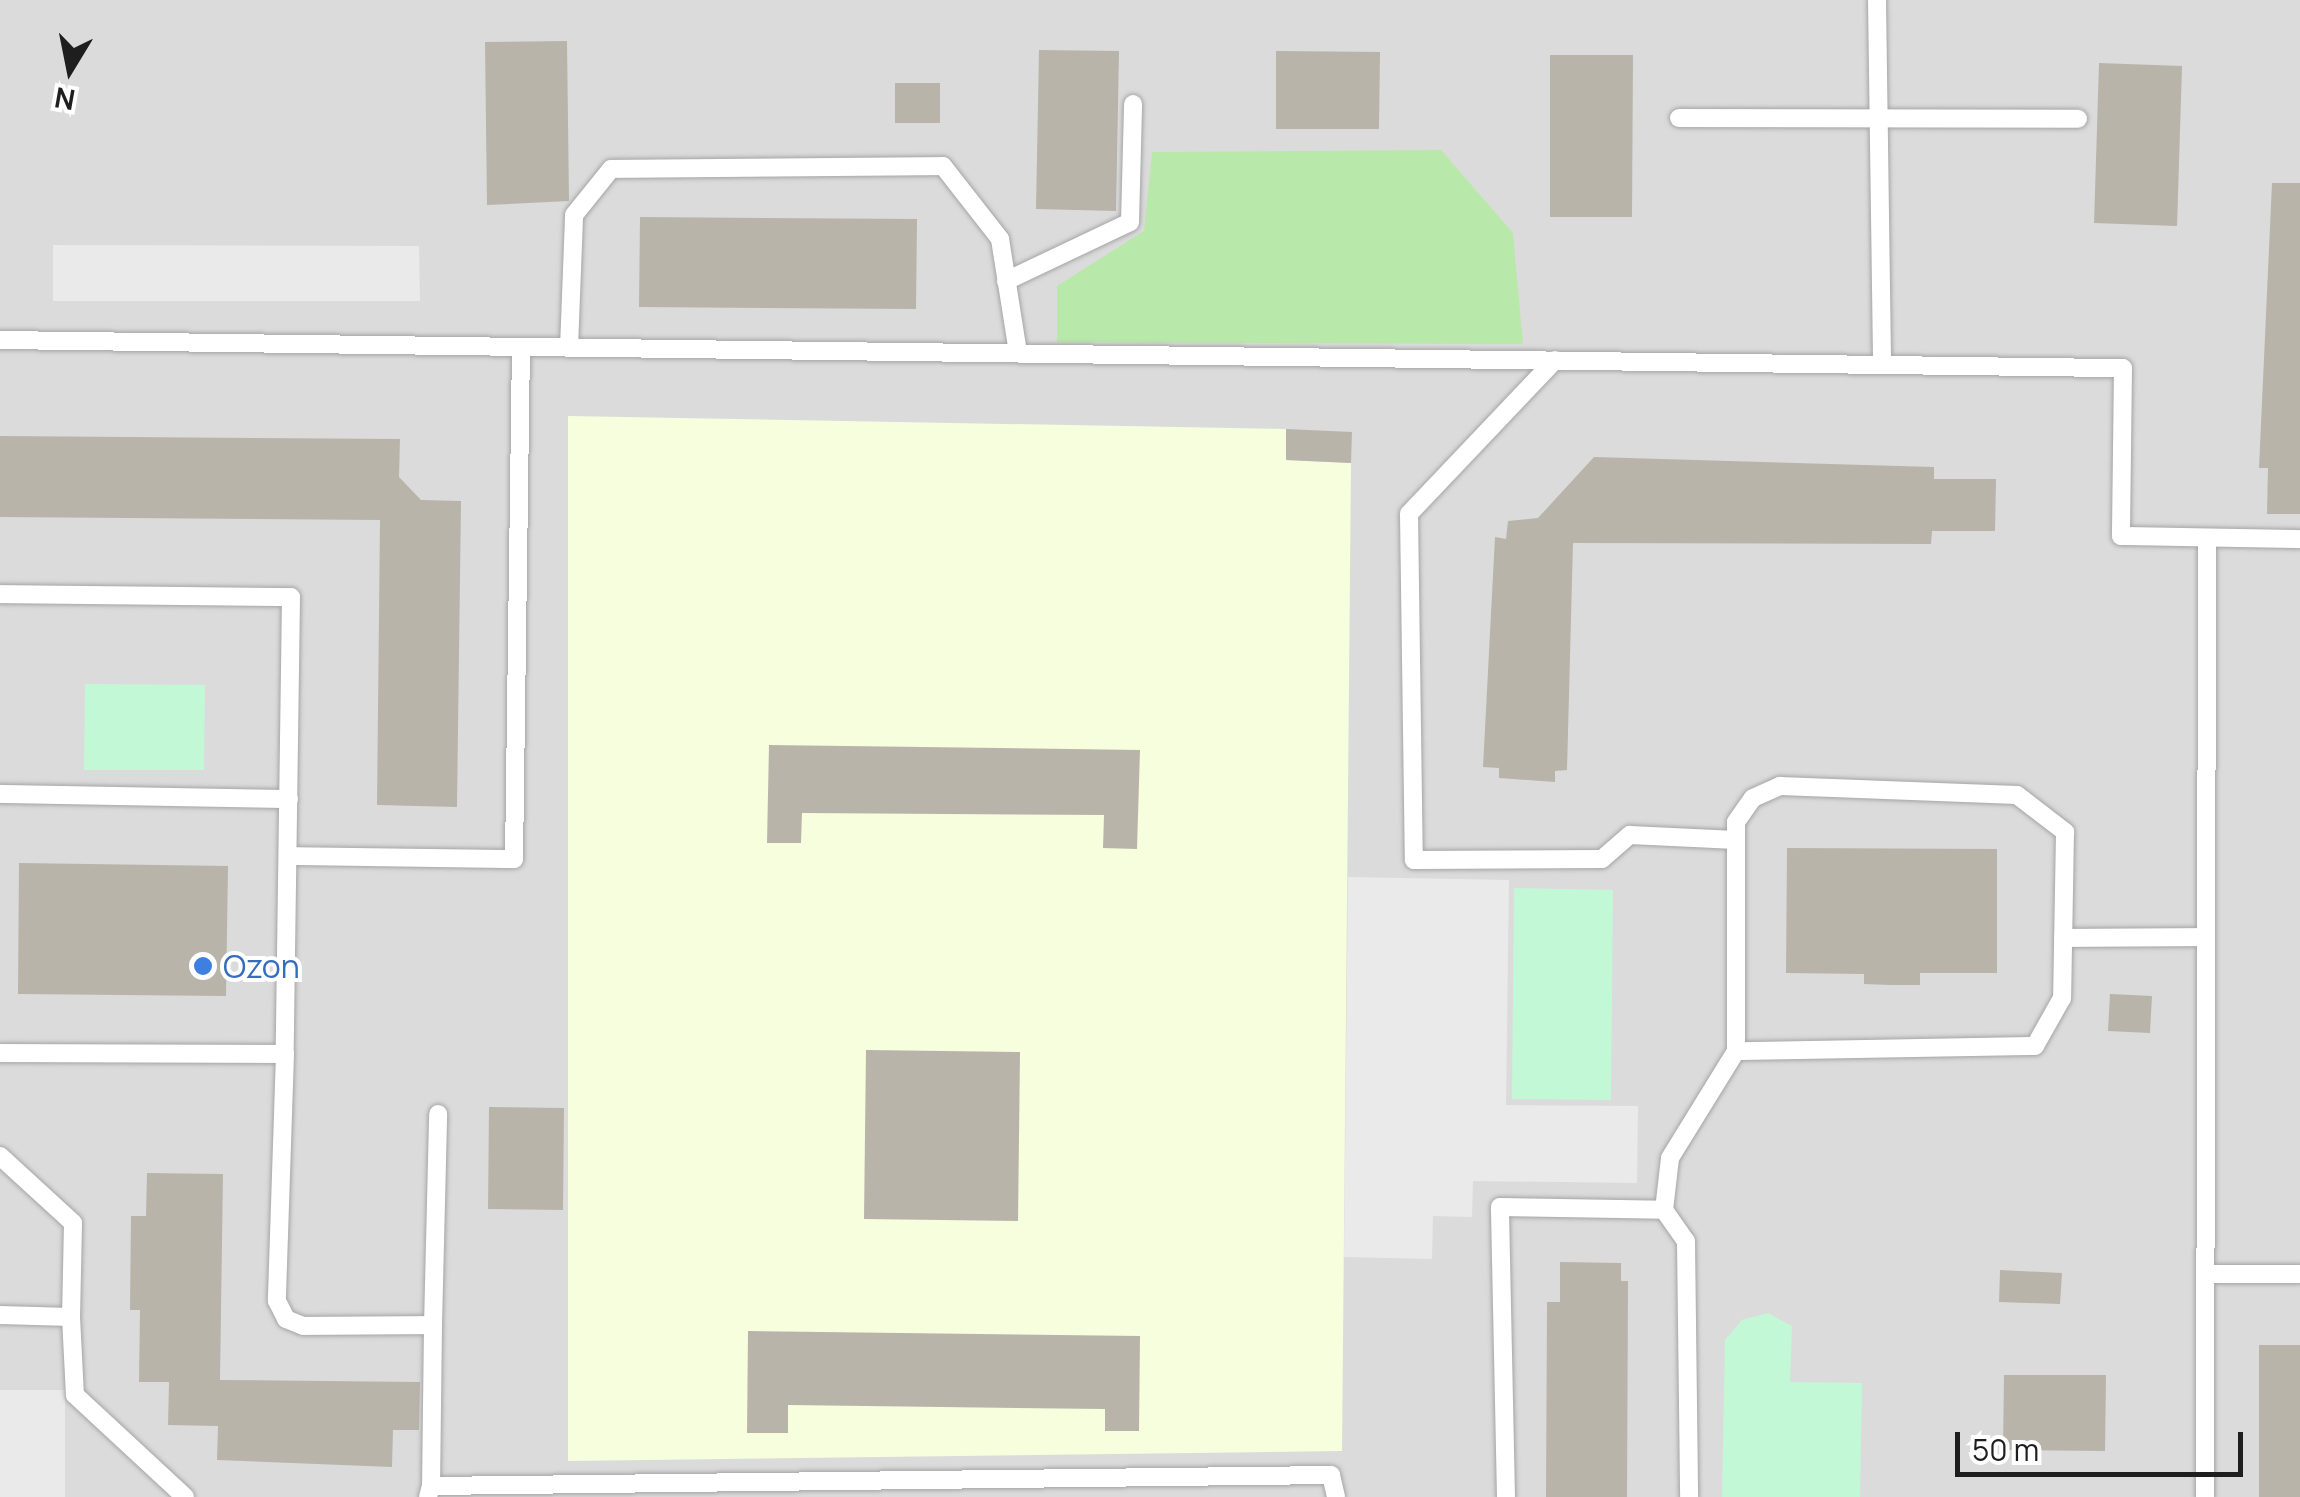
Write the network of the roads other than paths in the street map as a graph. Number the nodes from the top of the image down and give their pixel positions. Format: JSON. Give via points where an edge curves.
{"nodes":[{"id":1,"x":1877,"y":0,"type":"edge"},
{"id":2,"x":1133,"y":104,"type":"dead end"},
{"id":3,"x":1679,"y":118,"type":"dead end"},
{"id":4,"x":1879,"y":118,"type":"junction"},
{"id":5,"x":2078,"y":119,"type":"dead end"},
{"id":6,"x":1006,"y":281,"type":"junction"},
{"id":7,"x":0,"y":340,"type":"edge"},
{"id":8,"x":520,"y":348,"type":"junction"},
{"id":9,"x":570,"y":348,"type":"junction"},
{"id":10,"x":1018,"y":353,"type":"junction"},
{"id":11,"x":1555,"y":360,"type":"junction"},
{"id":12,"x":1882,"y":365,"type":"junction"},
{"id":13,"x":2207,"y":538,"type":"junction"},
{"id":14,"x":2300,"y":539,"type":"edge"},
{"id":15,"x":0,"y":594,"type":"edge"},
{"id":16,"x":0,"y":794,"type":"edge"},
{"id":17,"x":288,"y":799,"type":"junction"},
{"id":18,"x":1736,"y":840,"type":"junction"},
{"id":19,"x":288,"y":856,"type":"junction"},
{"id":20,"x":2206,"y":937,"type":"junction"},
{"id":21,"x":2063,"y":938,"type":"junction"},
{"id":22,"x":1736,"y":1051,"type":"junction"},
{"id":23,"x":0,"y":1052,"type":"edge"},
{"id":24,"x":285,"y":1054,"type":"junction"},
{"id":25,"x":438,"y":1114,"type":"dead end"},
{"id":26,"x":0,"y":1156,"type":"edge"},
{"id":27,"x":1664,"y":1210,"type":"junction"},
{"id":28,"x":2206,"y":1274,"type":"junction"},
{"id":29,"x":2300,"y":1274,"type":"edge"},
{"id":30,"x":0,"y":1316,"type":"edge"},
{"id":31,"x":71,"y":1317,"type":"junction"},
{"id":32,"x":432,"y":1324,"type":"junction"},
{"id":33,"x":430,"y":1491,"type":"edge"},
{"id":34,"x":185,"y":1497,"type":"edge"},
{"id":35,"x":1336,"y":1497,"type":"edge"},
{"id":36,"x":1506,"y":1497,"type":"edge"},
{"id":37,"x":1689,"y":1497,"type":"edge"},
{"id":38,"x":2205,"y":1497,"type":"edge"}],
"edges":[{"from":1,"to":4,"type":"lane"},
{"from":2,"to":6,"type":"lane","via":[[1130,222]]},
{"from":3,"to":4,"type":"lane"},
{"from":4,"to":5,"type":"lane"},
{"from":4,"to":12,"type":"lane"},
{"from":6,"to":9,"type":"lane","via":[[1000,239],[943,166],[612,169],[574,215]]},
{"from":6,"to":10,"type":"lane"},
{"from":7,"to":8,"type":"lane"},
{"from":8,"to":9,"type":"lane"},
{"from":8,"to":19,"type":"lane","via":[[514,859]]},
{"from":9,"to":10,"type":"lane"},
{"from":10,"to":11,"type":"lane"},
{"from":11,"to":12,"type":"lane"},
{"from":11,"to":18,"type":"lane","via":[[1409,514],[1414,860],[1602,859],[1630,835]]},
{"from":12,"to":13,"type":"lane","via":[[2123,368],[2121,536]]},
{"from":13,"to":14,"type":"lane"},
{"from":13,"to":20,"type":"lane"},
{"from":15,"to":17,"type":"lane","via":[[291,597]]},
{"from":16,"to":17,"type":"lane"},
{"from":17,"to":19,"type":"lane"},
{"from":18,"to":21,"type":"lane","via":[[1736,822],[1753,798],[1780,786],[2017,794],[2065,832]]},
{"from":18,"to":22,"type":"lane"},
{"from":19,"to":24,"type":"lane"},
{"from":20,"to":21,"type":"lane"},
{"from":20,"to":28,"type":"lane"},
{"from":21,"to":22,"type":"lane","via":[[2062,998],[2035,1046]]},
{"from":22,"to":27,"type":"lane","via":[[1670,1158]]},
{"from":23,"to":24,"type":"lane"},
{"from":24,"to":32,"type":"lane","via":[[277,1301],[286,1320]]},
{"from":25,"to":32,"type":"lane"},
{"from":26,"to":31,"type":"lane","via":[[73,1224]]},
{"from":27,"to":36,"type":"lane","via":[[1500,1208]]},
{"from":27,"to":37,"type":"lane","via":[[1686,1241]]},
{"from":28,"to":29,"type":"lane"},
{"from":28,"to":38,"type":"lane"},
{"from":30,"to":31,"type":"lane"},
{"from":31,"to":34,"type":"lane","via":[[75,1395]]},
{"from":32,"to":33,"type":"lane"},
{"from":33,"to":35,"type":"lane","via":[[1331,1475]]}]}
